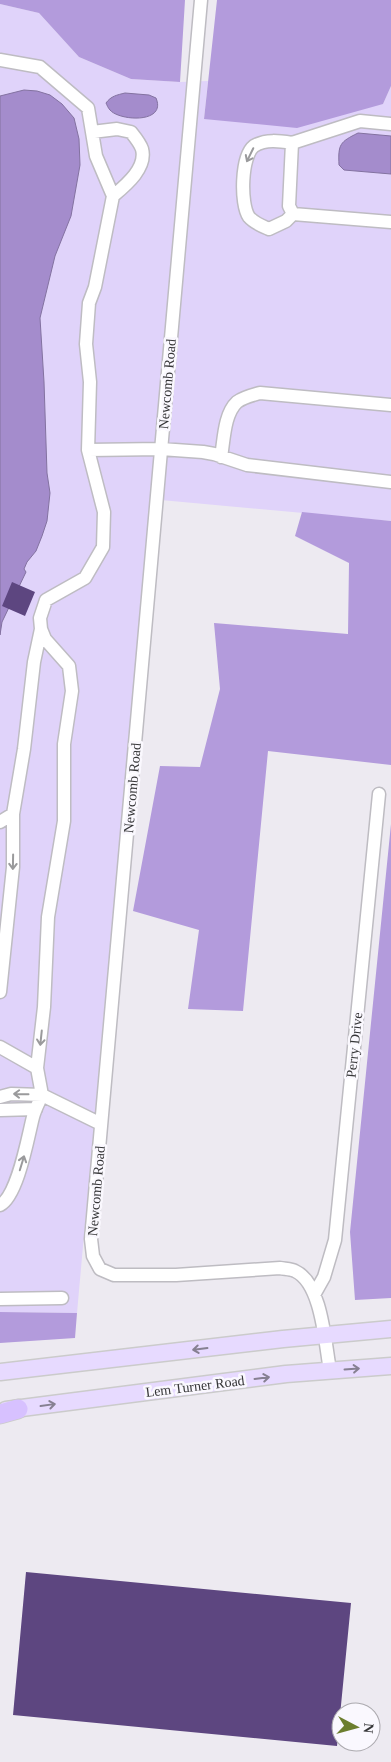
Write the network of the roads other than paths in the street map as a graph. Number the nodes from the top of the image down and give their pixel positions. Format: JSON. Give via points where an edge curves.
{"nodes":[{"id":1,"x":201,"y":0,"type":"edge"},
{"id":2,"x":0,"y":60,"type":"edge"},
{"id":3,"x":391,"y":124,"type":"edge"},
{"id":4,"x":92,"y":132,"type":"junction"},
{"id":5,"x":292,"y":143,"type":"junction"},
{"id":6,"x":113,"y":196,"type":"junction"},
{"id":7,"x":293,"y":214,"type":"junction"},
{"id":8,"x":391,"y":222,"type":"edge"},
{"id":9,"x":391,"y":405,"type":"edge"},
{"id":10,"x":160,"y":449,"type":"junction"},
{"id":11,"x":88,"y":450,"type":"junction"},
{"id":12,"x":221,"y":456,"type":"junction"},
{"id":13,"x":391,"y":482,"type":"edge"},
{"id":14,"x":41,"y":629,"type":"junction"},
{"id":15,"x":379,"y":794,"type":"dead end"},
{"id":16,"x":13,"y":814,"type":"junction"},
{"id":17,"x":0,"y":822,"type":"edge"},
{"id":18,"x":0,"y":992,"type":"edge"},
{"id":19,"x":0,"y":1047,"type":"edge"},
{"id":20,"x":37,"y":1068,"type":"junction"},
{"id":21,"x":42,"y":1095,"type":"junction"},
{"id":22,"x":0,"y":1097,"type":"edge"},
{"id":23,"x":36,"y":1109,"type":"junction"},
{"id":24,"x":0,"y":1110,"type":"edge"},
{"id":25,"x":101,"y":1124,"type":"junction"},
{"id":26,"x":0,"y":1205,"type":"edge"},
{"id":27,"x":315,"y":1293,"type":"junction"},
{"id":28,"x":62,"y":1298,"type":"dead end"},
{"id":29,"x":0,"y":1300,"type":"edge"},
{"id":30,"x":391,"y":1329,"type":"edge"},
{"id":31,"x":323,"y":1335,"type":"junction"},
{"id":32,"x":391,"y":1366,"type":"edge"},
{"id":33,"x":330,"y":1370,"type":"junction"},
{"id":34,"x":0,"y":1372,"type":"edge"},
{"id":35,"x":6,"y":1411,"type":"edge"}],
"edges":[{"from":1,"to":10,"type":"street","name":"Newcomb Road"},
{"from":2,"to":4,"type":"street","via":[[40,67],[88,108]]},
{"from":3,"to":5,"type":"street","via":[[360,121]]},
{"from":4,"to":6,"type":"street","via":[[96,156]]},
{"from":4,"to":6,"type":"street","via":[[117,128],[131,132],[141,147],[144,159],[132,179]]},
{"from":5,"to":7,"type":"street","via":[[289,206]]},
{"from":5,"to":7,"type":"street","one_way":true,"via":[[265,141],[253,147],[246,160],[244,200],[249,216],[269,229]]},
{"from":6,"to":11,"type":"street","via":[[89,303],[86,344],[90,382]]},
{"from":7,"to":8,"type":"street"},
{"from":9,"to":12,"type":"street","via":[[260,393],[249,396],[237,402],[228,416]]},
{"from":10,"to":11,"type":"street"},
{"from":10,"to":12,"type":"street"},
{"from":10,"to":25,"type":"street","name":"Newcomb Road"},
{"from":11,"to":14,"type":"street","via":[[104,512],[103,547],[85,578],[46,600],[40,618]]},
{"from":12,"to":13,"type":"street","via":[[247,465]]},
{"from":14,"to":16,"type":"street"},
{"from":14,"to":20,"type":"street","one_way":true,"via":[[45,639],[69,666],[72,691],[64,744],[64,821],[48,917],[44,1007]]},
{"from":15,"to":27,"type":"street","name":"Perry Drive","via":[[335,1240]]},
{"from":16,"to":17,"type":"street"},
{"from":16,"to":18,"type":"street","one_way":true,"via":[[13,867]]},
{"from":19,"to":20,"type":"street"},
{"from":20,"to":21,"type":"street"},
{"from":21,"to":22,"type":"street","one_way":true},
{"from":21,"to":23,"type":"street"},
{"from":21,"to":25,"type":"street"},
{"from":23,"to":24,"type":"street"},
{"from":26,"to":23,"type":"street","one_way":true,"via":[[16,1181]]},
{"from":25,"to":27,"type":"street","name":"Newcomb Road","via":[[91,1238],[93,1256],[100,1269],[114,1275],[176,1275],[280,1268],[295,1271],[307,1280]]},
{"from":27,"to":31,"type":"street","name":"Newcomb Road"},
{"from":28,"to":29,"type":"street"},
{"from":30,"to":31,"type":"main road"},
{"from":31,"to":33,"type":"street","name":"Newcomb Road"},
{"from":31,"to":34,"type":"main road","one_way":true},
{"from":33,"to":32,"type":"main road","name":"Lem Turner Road","one_way":true},
{"from":35,"to":33,"type":"main road","name":"Lem Turner Road","one_way":true}]}
